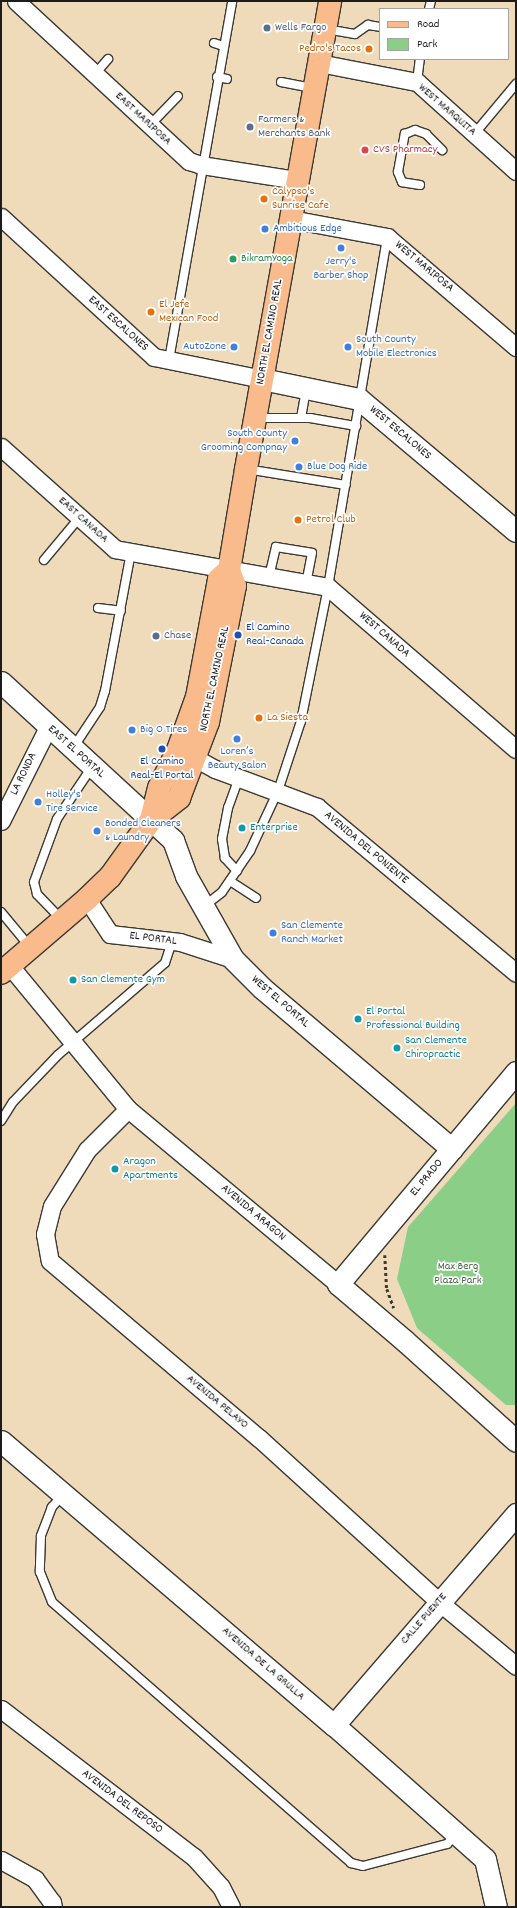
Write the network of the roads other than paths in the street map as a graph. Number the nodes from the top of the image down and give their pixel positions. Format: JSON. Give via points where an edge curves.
{"nodes":[{"id":1,"x":16,"y":1,"type":"edge"},
{"id":2,"x":232,"y":1,"type":"edge"},
{"id":3,"x":330,"y":1,"type":"edge"},
{"id":4,"x":379,"y":27,"type":"edge"},
{"id":5,"x":325,"y":29,"type":"junction"},
{"id":6,"x":214,"y":43,"type":"dead end"},
{"id":7,"x":223,"y":46,"type":"junction"},
{"id":8,"x":108,"y":58,"type":"dead end"},
{"id":9,"x":420,"y":60,"type":"edge"},
{"id":10,"x":319,"y":63,"type":"junction"},
{"id":11,"x":95,"y":74,"type":"junction"},
{"id":12,"x":217,"y":77,"type":"junction"},
{"id":13,"x":227,"y":79,"type":"dead end"},
{"id":14,"x":281,"y":82,"type":"dead end"},
{"id":15,"x":416,"y":82,"type":"junction"},
{"id":16,"x":516,"y":84,"type":"edge"},
{"id":17,"x":314,"y":88,"type":"junction"},
{"id":18,"x":178,"y":96,"type":"dead end"},
{"id":19,"x":150,"y":125,"type":"junction"},
{"id":20,"x":475,"y":134,"type":"junction"},
{"id":21,"x":442,"y":150,"type":"dead end"},
{"id":22,"x":201,"y":166,"type":"junction"},
{"id":23,"x":516,"y":171,"type":"edge"},
{"id":24,"x":297,"y":180,"type":"junction"},
{"id":25,"x":420,"y":185,"type":"dead end"},
{"id":26,"x":1,"y":217,"type":"edge"},
{"id":27,"x":290,"y":219,"type":"junction"},
{"id":28,"x":387,"y":237,"type":"junction"},
{"id":29,"x":516,"y":347,"type":"edge"},
{"id":30,"x":169,"y":360,"type":"junction"},
{"id":31,"x":262,"y":379,"type":"junction"},
{"id":32,"x":306,"y":390,"type":"junction"},
{"id":33,"x":360,"y":399,"type":"junction"},
{"id":34,"x":255,"y":418,"type":"junction"},
{"id":35,"x":301,"y":418,"type":"junction"},
{"id":36,"x":356,"y":426,"type":"junction"},
{"id":37,"x":1,"y":447,"type":"edge"},
{"id":38,"x":246,"y":469,"type":"junction"},
{"id":39,"x":346,"y":485,"type":"junction"},
{"id":40,"x":80,"y":517,"type":"junction"},
{"id":41,"x":516,"y":531,"type":"edge"},
{"id":42,"x":131,"y":552,"type":"junction"},
{"id":43,"x":44,"y":560,"type":"dead end"},
{"id":44,"x":229,"y":570,"type":"junction"},
{"id":45,"x":269,"y":577,"type":"junction"},
{"id":46,"x":306,"y":583,"type":"junction"},
{"id":47,"x":328,"y":587,"type":"junction"},
{"id":48,"x":98,"y":608,"type":"dead end"},
{"id":49,"x":121,"y":611,"type":"junction"},
{"id":50,"x":1,"y":682,"type":"edge"},
{"id":51,"x":48,"y":727,"type":"junction"},
{"id":52,"x":73,"y":749,"type":"junction"},
{"id":53,"x":516,"y":749,"type":"edge"},
{"id":54,"x":195,"y":758,"type":"junction"},
{"id":55,"x":92,"y":767,"type":"junction"},
{"id":56,"x":239,"y":777,"type":"junction"},
{"id":57,"x":278,"y":791,"type":"junction"},
{"id":58,"x":151,"y":820,"type":"junction"},
{"id":59,"x":1,"y":821,"type":"edge"},
{"id":60,"x":237,"y":871,"type":"junction"},
{"id":61,"x":230,"y":881,"type":"junction"},
{"id":62,"x":256,"y":898,"type":"dead end"},
{"id":63,"x":87,"y":900,"type":"junction"},
{"id":64,"x":202,"y":907,"type":"junction"},
{"id":65,"x":1,"y":912,"type":"edge"},
{"id":66,"x":62,"y":921,"type":"junction"},
{"id":67,"x":172,"y":940,"type":"junction"},
{"id":68,"x":30,"y":948,"type":"junction"},
{"id":69,"x":233,"y":959,"type":"junction"},
{"id":70,"x":5,"y":969,"type":"edge"},
{"id":71,"x":516,"y":973,"type":"edge"},
{"id":72,"x":74,"y":1043,"type":"junction"},
{"id":73,"x":516,"y":1072,"type":"edge"},
{"id":74,"x":128,"y":1109,"type":"junction"},
{"id":75,"x":1,"y":1121,"type":"edge"},
{"id":76,"x":452,"y":1149,"type":"junction"},
{"id":77,"x":338,"y":1284,"type":"junction"},
{"id":78,"x":1,"y":1440,"type":"edge"},
{"id":79,"x":516,"y":1441,"type":"edge"},
{"id":80,"x":64,"y":1493,"type":"junction"},
{"id":81,"x":516,"y":1514,"type":"edge"},
{"id":82,"x":439,"y":1602,"type":"junction"},
{"id":83,"x":516,"y":1666,"type":"edge"},
{"id":84,"x":1,"y":1709,"type":"edge"},
{"id":85,"x":334,"y":1725,"type":"junction"},
{"id":86,"x":457,"y":1834,"type":"junction"},
{"id":87,"x":1,"y":1860,"type":"edge"},
{"id":88,"x":53,"y":1907,"type":"edge"},
{"id":89,"x":231,"y":1907,"type":"edge"},
{"id":90,"x":496,"y":1907,"type":"edge"}],
"edges":[{"from":1,"to":11,"type":"street","name":"EAST MARIPOSA"},
{"from":2,"to":7,"type":"lane"},
{"from":3,"to":5,"type":"main road","name":"NORTH EL CAMINO REAL"},
{"from":4,"to":5,"type":"lane","via":[[368,25],[355,34]]},
{"from":5,"to":10,"type":"main road","name":"NORTH EL CAMINO REAL"},
{"from":6,"to":7,"type":"lane"},
{"from":7,"to":12,"type":"lane"},
{"from":8,"to":11,"type":"lane"},
{"from":9,"to":15,"type":"lane"},
{"from":10,"to":15,"type":"street","name":"WEST MARQUITA"},
{"from":10,"to":17,"type":"main road","name":"NORTH EL CAMINO REAL"},
{"from":11,"to":19,"type":"street","name":"EAST MARIPOSA"},
{"from":12,"to":13,"type":"lane"},
{"from":12,"to":22,"type":"lane"},
{"from":14,"to":17,"type":"lane"},
{"from":15,"to":20,"type":"street","name":"WEST MARQUITA"},
{"from":16,"to":20,"type":"lane"},
{"from":17,"to":24,"type":"main road","name":"NORTH EL CAMINO REAL"},
{"from":18,"to":19,"type":"lane"},
{"from":19,"to":22,"type":"street","name":"EAST MARIPOSA","via":[[189,161]]},
{"from":20,"to":23,"type":"street","name":"WEST MARQUITA"},
{"from":21,"to":25,"type":"lane","via":[[426,134],[415,130],[405,134],[398,172],[402,182]]},
{"from":22,"to":24,"type":"street","name":"EAST MARIPOSA"},
{"from":22,"to":30,"type":"lane"},
{"from":24,"to":27,"type":"main road","name":"NORTH EL CAMINO REAL"},
{"from":26,"to":30,"type":"street","name":"EAST ESCALONES","via":[[154,356]]},
{"from":27,"to":28,"type":"street","name":"WEST MARIPOSA"},
{"from":27,"to":31,"type":"main road","name":"NORTH EL CAMINO REAL"},
{"from":28,"to":29,"type":"street","name":"WEST MARIPOSA"},
{"from":28,"to":33,"type":"lane"},
{"from":30,"to":31,"type":"street","name":"EAST ESCALONES"},
{"from":31,"to":32,"type":"street","name":"WEST ESCALONES"},
{"from":31,"to":34,"type":"main road","name":"NORTH EL CAMINO REAL"},
{"from":32,"to":33,"type":"street","name":"WEST ESCALONES"},
{"from":32,"to":35,"type":"lane"},
{"from":33,"to":36,"type":"lane"},
{"from":33,"to":41,"type":"street","name":"WEST ESCALONES"},
{"from":34,"to":35,"type":"lane"},
{"from":34,"to":38,"type":"main road","name":"NORTH EL CAMINO REAL"},
{"from":35,"to":36,"type":"lane"},
{"from":36,"to":39,"type":"lane"},
{"from":37,"to":40,"type":"street","name":"EAST CANADA"},
{"from":38,"to":39,"type":"lane"},
{"from":38,"to":44,"type":"main road","name":"NORTH EL CAMINO REAL"},
{"from":39,"to":47,"type":"lane"},
{"from":40,"to":42,"type":"street","name":"EAST CANADA","via":[[115,549]]},
{"from":40,"to":43,"type":"lane"},
{"from":42,"to":44,"type":"street","name":"EAST CANADA"},
{"from":42,"to":49,"type":"lane"},
{"from":44,"to":45,"type":"street"},
{"from":44,"to":54,"type":"main road","name":"NORTH EL CAMINO REAL","via":[[235,586],[208,722]]},
{"from":44,"to":58,"type":"main road","name":"NORTH EL CAMINO REAL","via":[[219,579],[197,697],[178,750],[159,788]]},
{"from":45,"to":46,"type":"street"},
{"from":45,"to":46,"type":"lane","via":[[276,547],[312,553]]},
{"from":46,"to":47,"type":"street"},
{"from":47,"to":53,"type":"street","name":"WEST CANADA"},
{"from":47,"to":57,"type":"lane","via":[[301,721]]},
{"from":48,"to":49,"type":"lane"},
{"from":49,"to":52,"type":"lane","via":[[100,707]]},
{"from":50,"to":51,"type":"street","name":"EAST EL PORTAL"},
{"from":51,"to":52,"type":"street","name":"EAST EL PORTAL"},
{"from":51,"to":59,"type":"street","name":"LA RONDA"},
{"from":52,"to":55,"type":"street","name":"EAST EL PORTAL"},
{"from":54,"to":56,"type":"street","name":"AVENIDA DEL PONIENTE"},
{"from":54,"to":58,"type":"main road","name":"NORTH EL CAMINO REAL","via":[[179,798]]},
{"from":55,"to":58,"type":"street","name":"EAST EL PORTAL"},
{"from":55,"to":66,"type":"lane","via":[[57,819],[34,882],[37,894]]},
{"from":56,"to":57,"type":"street","name":"AVENIDA DEL PONIENTE"},
{"from":56,"to":60,"type":"lane","via":[[228,808],[222,839],[225,858]]},
{"from":57,"to":60,"type":"lane"},
{"from":57,"to":71,"type":"street","name":"AVENIDA DEL PONIENTE","via":[[317,806]]},
{"from":58,"to":63,"type":"main road","name":"NORTH EL CAMINO REAL","via":[[110,877]]},
{"from":58,"to":64,"type":"street","name":"WEST EL PORTAL","via":[[173,840],[186,876]]},
{"from":60,"to":61,"type":"lane"},
{"from":61,"to":62,"type":"lane"},
{"from":61,"to":64,"type":"lane","via":[[222,892]]},
{"from":63,"to":66,"type":"main road","name":"NORTH EL CAMINO REAL"},
{"from":63,"to":67,"type":"street","name":"EL PORTAL","via":[[110,934]]},
{"from":64,"to":69,"type":"street","name":"WEST EL PORTAL"},
{"from":65,"to":68,"type":"lane"},
{"from":66,"to":68,"type":"main road","name":"NORTH EL CAMINO REAL"},
{"from":67,"to":69,"type":"street","name":"EL PORTAL"},
{"from":67,"to":72,"type":"lane","via":[[165,963]]},
{"from":68,"to":70,"type":"main road","name":"NORTH EL CAMINO REAL"},
{"from":69,"to":76,"type":"street","name":"WEST EL PORTAL","via":[[262,988]]},
{"from":70,"to":72,"type":"street","name":"AVENIDA ARAGON"},
{"from":72,"to":74,"type":"street","name":"AVENIDA ARAGON"},
{"from":72,"to":75,"type":"lane","via":[[13,1102]]},
{"from":73,"to":76,"type":"street","name":"EL PRADO"},
{"from":74,"to":77,"type":"street","name":"AVENIDA ARAGON"},
{"from":74,"to":82,"type":"street","name":"AVENIDA PELAYO","via":[[87,1150],[52,1206],[45,1234],[50,1261],[259,1438]]},
{"from":76,"to":77,"type":"street","name":"EL PRADO"},
{"from":77,"to":79,"type":"street","name":"AVENIDA ARAGON"},
{"from":78,"to":80,"type":"street","name":"AVENIDA DE LA GRULLA"},
{"from":80,"to":85,"type":"street","name":"AVENIDA DE LA GRULLA"},
{"from":80,"to":86,"type":"lane","via":[[52,1507],[41,1536],[40,1572],[52,1602],[351,1863],[363,1866],[446,1844]]},
{"from":81,"to":82,"type":"street","name":"CALLE PUENTE"},
{"from":82,"to":83,"type":"street","name":"AVENIDA PELAYO"},
{"from":82,"to":85,"type":"street","name":"CALLE PUENTE"},
{"from":84,"to":89,"type":"street","name":"AVENIDA DEL REPOSO","via":[[194,1857],[221,1887]]},
{"from":85,"to":86,"type":"street","name":"AVENIDA DE LA GRULLA"},
{"from":86,"to":90,"type":"street","name":"AVENIDA DE LA GRULLA","via":[[484,1859]]},
{"from":87,"to":88,"type":"street","via":[[35,1879]]}]}
